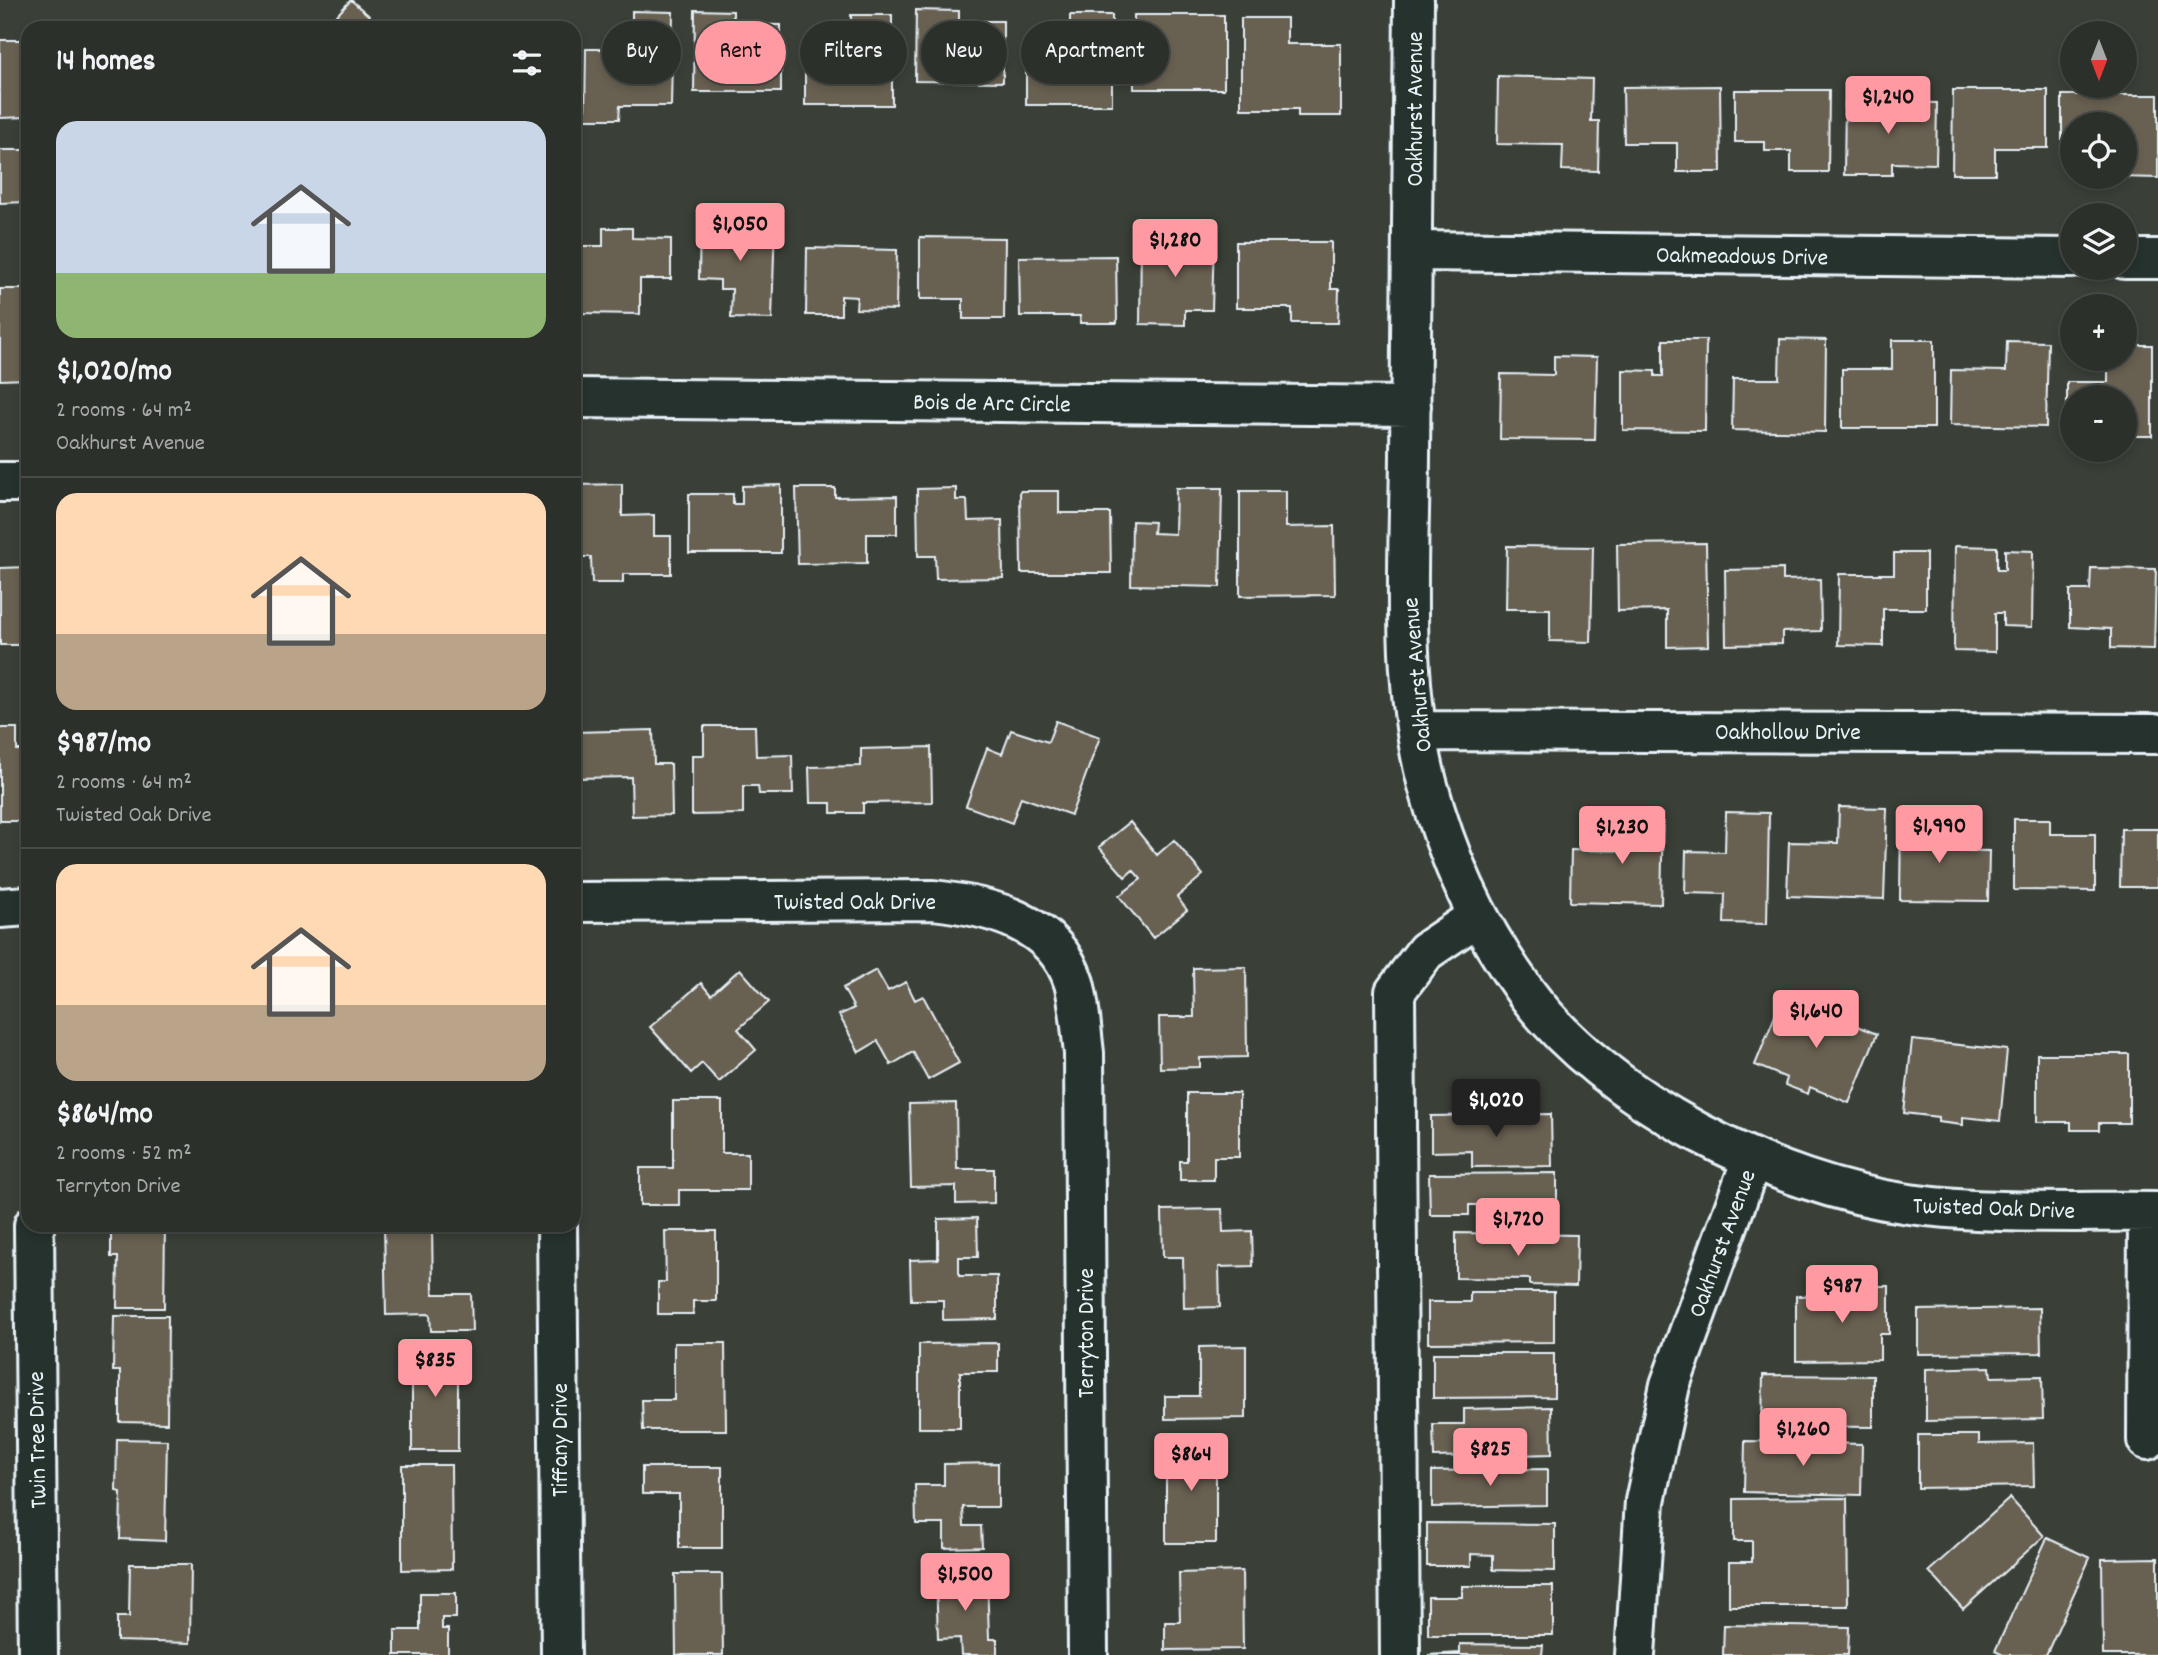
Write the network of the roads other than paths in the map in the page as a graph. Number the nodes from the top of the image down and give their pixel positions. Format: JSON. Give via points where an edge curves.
{"nodes":[{"id":1,"x":1414,"y":0,"type":"edge"},
{"id":2,"x":1413,"y":251,"type":"junction"},
{"id":3,"x":2060,"y":258,"type":"edge"},
{"id":4,"x":2137,"y":259,"type":"edge"},
{"id":5,"x":2158,"y":259,"type":"edge"},
{"id":6,"x":581,"y":398,"type":"edge"},
{"id":7,"x":1411,"y":406,"type":"junction"},
{"id":8,"x":0,"y":482,"type":"edge"},
{"id":9,"x":21,"y":482,"type":"edge"},
{"id":10,"x":1418,"y":731,"type":"junction"},
{"id":11,"x":2158,"y":734,"type":"edge"},
{"id":12,"x":581,"y":902,"type":"edge"},
{"id":13,"x":1478,"y":916,"type":"junction"},
{"id":14,"x":1079,"y":1012,"type":"joint"},
{"id":15,"x":1752,"y":1159,"type":"junction"},
{"id":16,"x":2153,"y":1212,"type":"edge"},
{"id":17,"x":34,"y":1232,"type":"edge"},
{"id":18,"x":558,"y":1232,"type":"edge"},
{"id":19,"x":2147,"y":1440,"type":"dead end"},
{"id":20,"x":38,"y":1655,"type":"edge"},
{"id":21,"x":561,"y":1655,"type":"edge"},
{"id":22,"x":1088,"y":1655,"type":"edge"},
{"id":23,"x":1400,"y":1655,"type":"edge"},
{"id":24,"x":1635,"y":1655,"type":"edge"}],
"edges":[{"from":1,"to":2,"type":"street","name":"Oakhurst Avenue"},
{"from":2,"to":3,"type":"street","name":"Oakmeadows Drive"},
{"from":2,"to":7,"type":"street","name":"Oakhurst Avenue"},
{"from":4,"to":5,"type":"street"},
{"from":6,"to":7,"type":"street","name":"Bois de Arc Circle"},
{"from":7,"to":10,"type":"street","name":"Oakhurst Avenue","via":[[1409,569]]},
{"from":8,"to":9,"type":"street"},
{"from":10,"to":11,"type":"street","name":"Oakhollow Drive"},
{"from":10,"to":13,"type":"street","name":"Oakhurst Avenue","via":[[1443,835]]},
{"from":12,"to":14,"type":"street","name":"Twisted Oak Drive","via":[[933,900],[978,905],[1006,913],[1059,952],[1073,982]]},
{"from":13,"to":15,"type":"street","name":"Oakhurst Avenue","via":[[1527,994],[1583,1051],[1649,1104]]},
{"from":13,"to":23,"type":"street","via":[[1426,951],[1395,992]]},
{"from":14,"to":22,"type":"street","name":"Terryton Drive","via":[[1084,1053]]},
{"from":15,"to":16,"type":"street","name":"Twisted Oak Drive","via":[[1826,1186],[1905,1204]]},
{"from":15,"to":24,"type":"street","name":"Oakhurst Avenue","via":[[1667,1398],[1645,1501]]},
{"from":16,"to":19,"type":"street"},
{"from":17,"to":20,"type":"street","name":"Twin Tree Drive"},
{"from":18,"to":21,"type":"street","name":"Tiffany Drive"}]}
